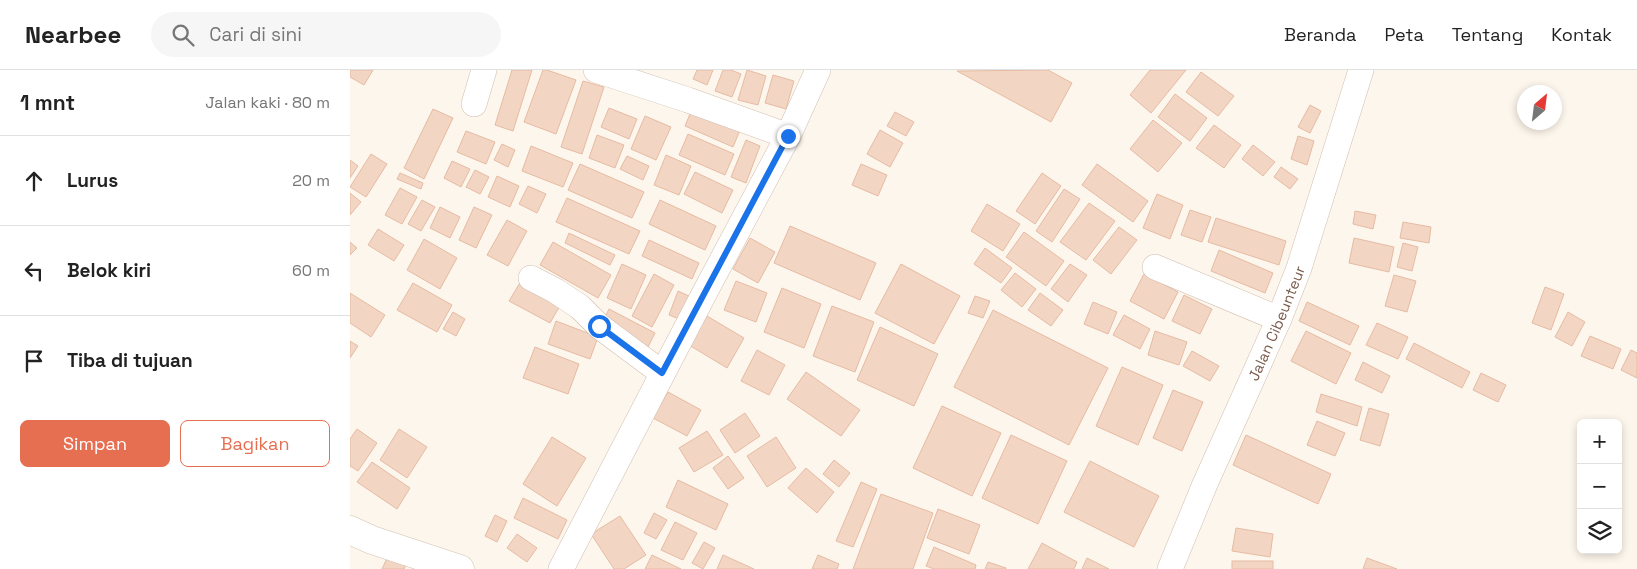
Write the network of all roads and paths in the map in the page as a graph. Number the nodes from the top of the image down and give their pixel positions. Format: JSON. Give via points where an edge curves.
{"nodes":[{"id":1,"x":484,"y":70,"type":"edge"},
{"id":2,"x":596,"y":70,"type":"edge"},
{"id":3,"x":818,"y":70,"type":"edge"},
{"id":4,"x":1361,"y":70,"type":"edge"},
{"id":5,"x":474,"y":104,"type":"dead end"},
{"id":6,"x":788,"y":136,"type":"junction"},
{"id":7,"x":1155,"y":268,"type":"dead end"},
{"id":8,"x":531,"y":278,"type":"dead end"},
{"id":9,"x":1278,"y":319,"type":"junction"},
{"id":10,"x":662,"y":373,"type":"junction"},
{"id":11,"x":350,"y":530,"type":"edge"},
{"id":12,"x":456,"y":568,"type":"edge"},
{"id":13,"x":560,"y":569,"type":"edge"},
{"id":14,"x":1170,"y":569,"type":"edge"}],
"edges":[{"from":1,"to":5,"type":"street"},
{"from":2,"to":6,"type":"street"},
{"from":3,"to":6,"type":"street"},
{"from":4,"to":9,"type":"street","name":"Jalan Cibeunteur","via":[[1299,268]]},
{"from":6,"to":10,"type":"street"},
{"from":7,"to":9,"type":"street"},
{"from":8,"to":10,"type":"street","via":[[580,307],[599,326]]},
{"from":9,"to":14,"type":"street","name":"Jalan Cibeunteur"},
{"from":10,"to":13,"type":"street"},
{"from":11,"to":12,"type":"main road"}]}
